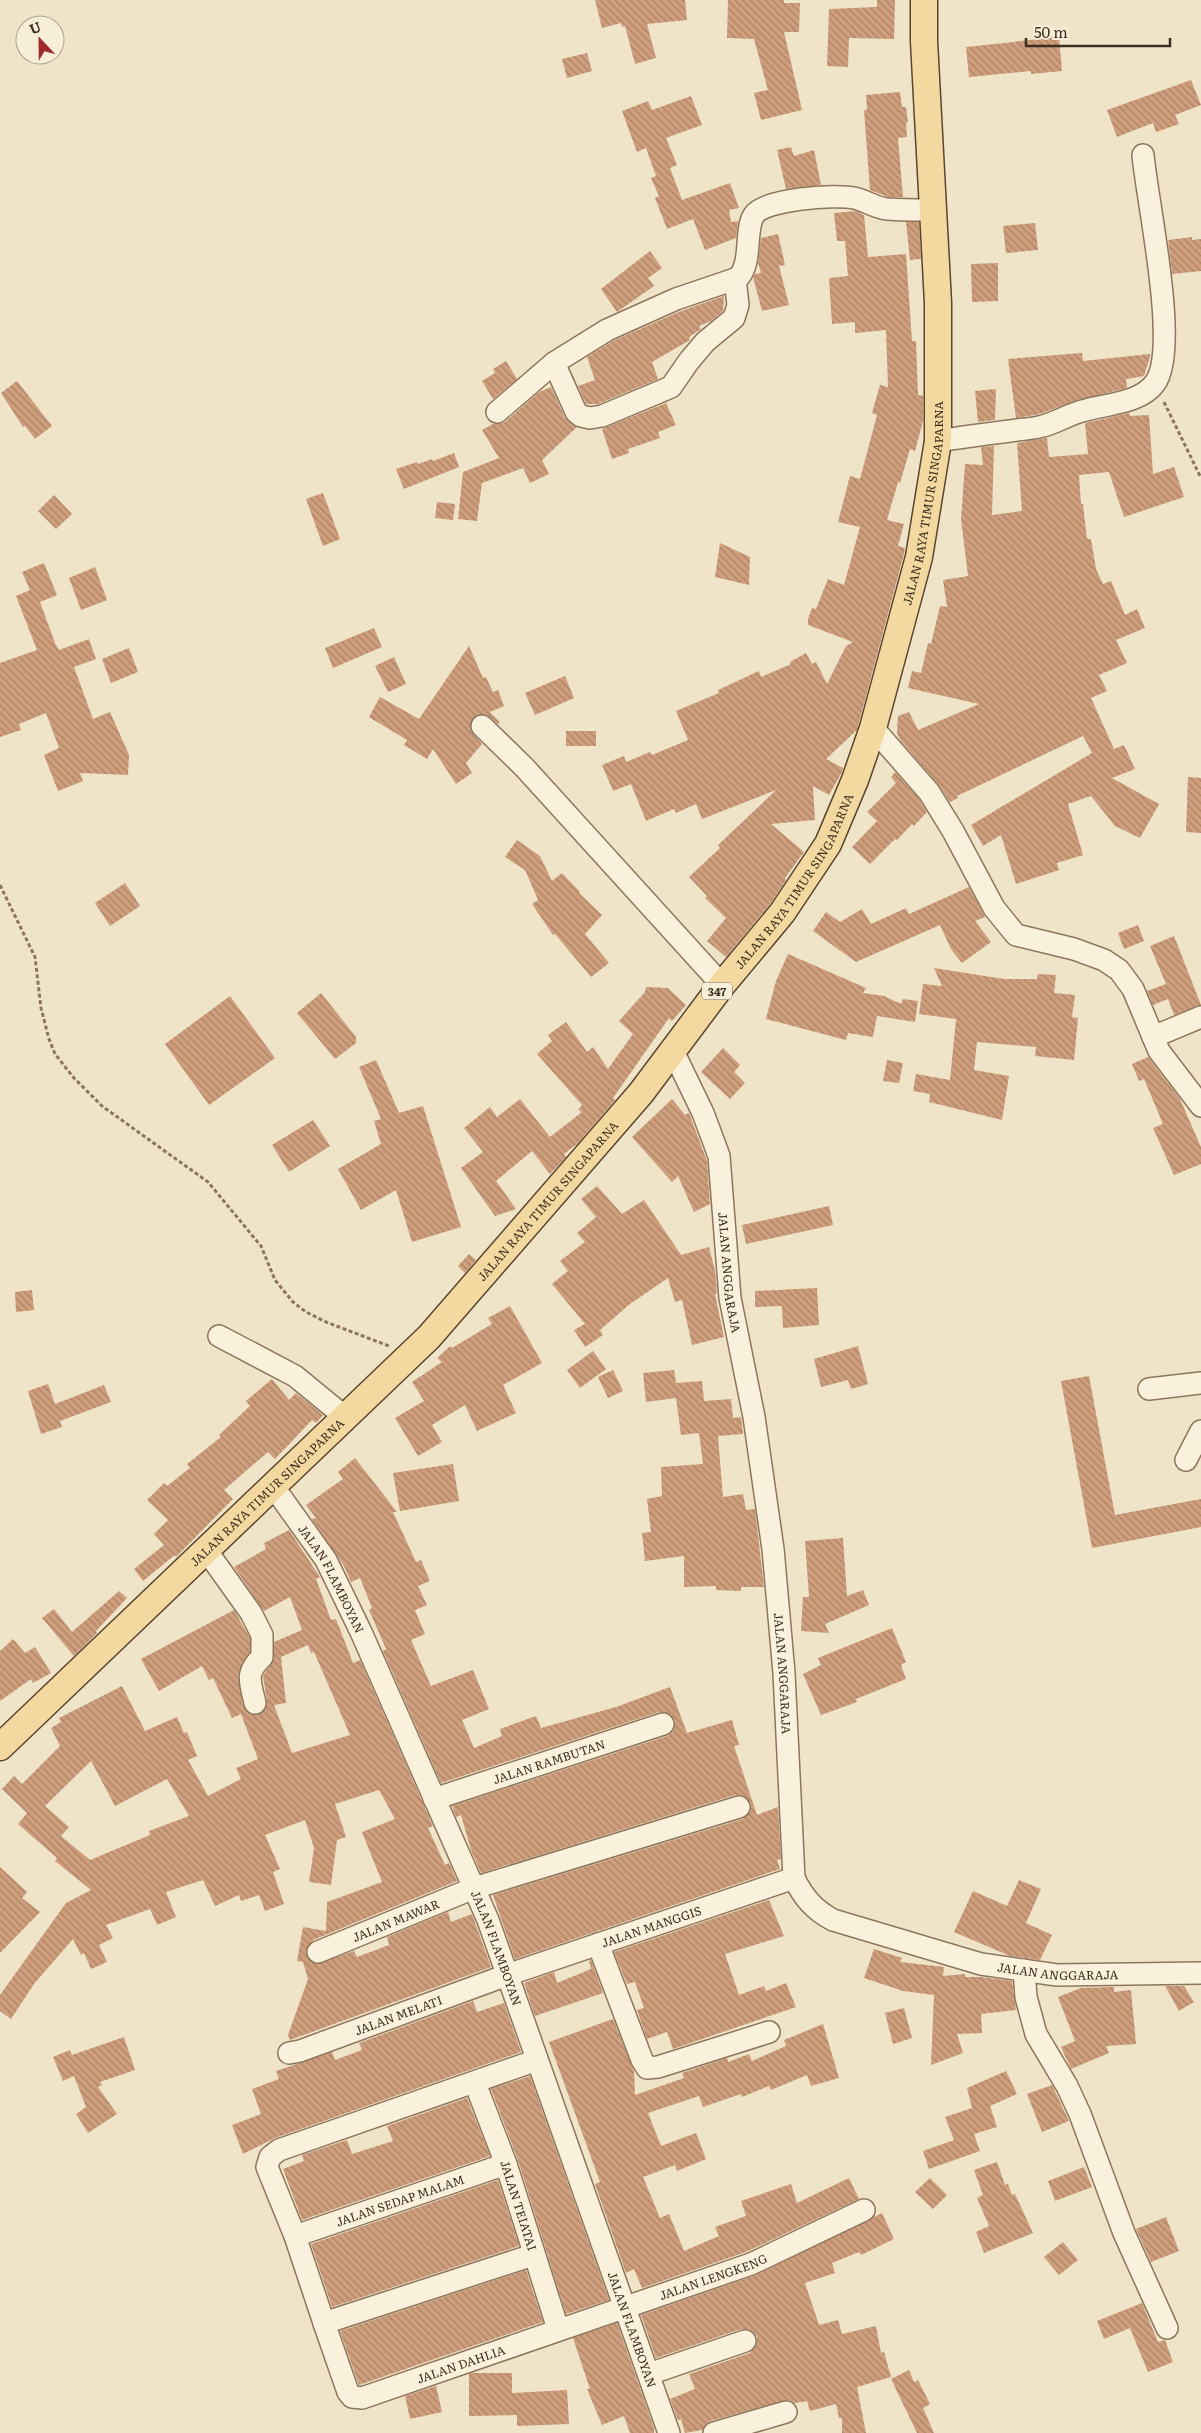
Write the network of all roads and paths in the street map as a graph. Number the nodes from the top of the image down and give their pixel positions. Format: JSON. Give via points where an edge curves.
{"nodes":[{"id":1,"x":924,"y":0,"type":"edge"},
{"id":2,"x":1143,"y":155,"type":"dead end"},
{"id":3,"x":933,"y":210,"type":"junction"},
{"id":4,"x":736,"y":279,"type":"junction"},
{"id":5,"x":554,"y":363,"type":"junction"},
{"id":6,"x":1155,"y":384,"type":"junction"},
{"id":7,"x":497,"y":412,"type":"dead end"},
{"id":8,"x":938,"y":441,"type":"junction"},
{"id":9,"x":1201,"y":478,"type":"edge"},
{"id":10,"x":482,"y":726,"type":"dead end"},
{"id":11,"x":873,"y":728,"type":"junction"},
{"id":12,"x":0,"y":885,"type":"edge"},
{"id":13,"x":722,"y":985,"type":"junction"},
{"id":14,"x":1201,"y":1017,"type":"edge"},
{"id":15,"x":1152,"y":1037,"type":"junction"},
{"id":16,"x":672,"y":1049,"type":"junction"},
{"id":17,"x":1201,"y":1106,"type":"edge"},
{"id":18,"x":219,"y":1336,"type":"dead end"},
{"id":19,"x":411,"y":1354,"type":"junction"},
{"id":20,"x":1201,"y":1383,"type":"edge"},
{"id":21,"x":1149,"y":1389,"type":"dead end"},
{"id":22,"x":345,"y":1417,"type":"junction"},
{"id":23,"x":1201,"y":1431,"type":"edge"},
{"id":24,"x":1186,"y":1460,"type":"dead end"},
{"id":25,"x":274,"y":1486,"type":"junction"},
{"id":26,"x":206,"y":1550,"type":"junction"},
{"id":27,"x":255,"y":1703,"type":"dead end"},
{"id":28,"x":663,"y":1724,"type":"dead end"},
{"id":29,"x":0,"y":1747,"type":"edge"},
{"id":30,"x":434,"y":1799,"type":"junction"},
{"id":31,"x":739,"y":1807,"type":"dead end"},
{"id":32,"x":794,"y":1878,"type":"junction"},
{"id":33,"x":474,"y":1888,"type":"junction"},
{"id":34,"x":598,"y":1944,"type":"junction"},
{"id":35,"x":318,"y":1952,"type":"dead end"},
{"id":36,"x":1024,"y":1970,"type":"junction"},
{"id":37,"x":1201,"y":1973,"type":"edge"},
{"id":38,"x":507,"y":1975,"type":"junction"},
{"id":39,"x":769,"y":2032,"type":"dead end"},
{"id":40,"x":289,"y":2053,"type":"dead end"},
{"id":41,"x":537,"y":2060,"type":"junction"},
{"id":42,"x":475,"y":2083,"type":"junction"},
{"id":43,"x":506,"y":2164,"type":"junction"},
{"id":44,"x":864,"y":2210,"type":"dead end"},
{"id":45,"x":295,"y":2236,"type":"junction"},
{"id":46,"x":533,"y":2255,"type":"junction"},
{"id":47,"x":625,"y":2307,"type":"junction"},
{"id":48,"x":324,"y":2322,"type":"junction"},
{"id":49,"x":1167,"y":2328,"type":"dead end"},
{"id":50,"x":558,"y":2329,"type":"junction"},
{"id":51,"x":745,"y":2341,"type":"dead end"},
{"id":52,"x":649,"y":2374,"type":"junction"},
{"id":53,"x":786,"y":2412,"type":"dead end"},
{"id":54,"x":670,"y":2433,"type":"edge"},
{"id":55,"x":714,"y":2433,"type":"edge"}],
"edges":[{"from":1,"to":3,"type":"main road","name":"JALAN RAYA TIMUR SINGAPARNA","number":"347"},
{"from":2,"to":6,"type":"street","via":[[1163,291],[1164,357]]},
{"from":3,"to":4,"type":"street","via":[[884,209],[853,197],[834,196],[766,206],[753,217],[747,256]]},
{"from":3,"to":8,"type":"main road","name":"JALAN RAYA TIMUR SINGAPARNA","number":"347","via":[[938,303]]},
{"from":4,"to":5,"type":"street","via":[[631,318]]},
{"from":4,"to":5,"type":"street","via":[[738,305],[734,318],[704,342],[672,387],[590,418],[576,412]]},
{"from":5,"to":7,"type":"street"},
{"from":6,"to":8,"type":"street","via":[[1125,401],[1083,410],[1043,426]]},
{"from":6,"to":9,"type":"path"},
{"from":8,"to":11,"type":"main road","name":"JALAN RAYA TIMUR SINGAPARNA","number":"347","via":[[919,557]]},
{"from":10,"to":13,"type":"street","via":[[524,767]]},
{"from":11,"to":13,"type":"main road","name":"JALAN RAYA TIMUR SINGAPARNA","number":"347","via":[[828,844],[782,913]]},
{"from":11,"to":15,"type":"street","via":[[929,792],[994,908],[1016,935],[1074,949],[1104,960],[1119,970],[1133,989]]},
{"from":12,"to":19,"type":"path","via":[[35,957],[41,1008],[49,1039],[55,1054],[74,1078],[102,1106],[208,1182],[261,1246],[275,1280],[293,1302],[326,1322]]},
{"from":13,"to":16,"type":"main road","name":"JALAN RAYA TIMUR SINGAPARNA","number":"347"},
{"from":14,"to":15,"type":"street"},
{"from":15,"to":17,"type":"street","via":[[1159,1052]]},
{"from":16,"to":19,"type":"main road","name":"JALAN RAYA TIMUR SINGAPARNA","number":"347","via":[[641,1093]]},
{"from":16,"to":32,"type":"street","name":"JALAN ANGGARAJA","via":[[703,1113],[719,1156],[730,1298],[754,1417],[772,1549],[784,1673]]},
{"from":18,"to":22,"type":"street","via":[[295,1376]]},
{"from":19,"to":22,"type":"main road","name":"JALAN RAYA TIMUR SINGAPARNA","number":"347"},
{"from":20,"to":21,"type":"street"},
{"from":22,"to":25,"type":"main road","name":"JALAN RAYA TIMUR SINGAPARNA","number":"347"},
{"from":23,"to":24,"type":"street"},
{"from":25,"to":26,"type":"main road","name":"JALAN RAYA TIMUR SINGAPARNA","number":"347"},
{"from":25,"to":30,"type":"street","name":"JALAN FLAMBOYAN","via":[[326,1560]]},
{"from":26,"to":27,"type":"street","via":[[262,1635],[262,1657],[251,1667],[249,1679]]},
{"from":26,"to":29,"type":"main road","name":"JALAN RAYA TIMUR SINGAPARNA","number":"347"},
{"from":28,"to":30,"type":"street","name":"JALAN RAMBUTAN"},
{"from":30,"to":33,"type":"street","name":"JALAN FLAMBOYAN"},
{"from":31,"to":33,"type":"street","name":"JALAN MAWAR"},
{"from":32,"to":34,"type":"street","name":"JALAN MANGGIS"},
{"from":32,"to":36,"type":"street","name":"JALAN ANGGARAJA","via":[[812,1906],[833,1920],[981,1964]]},
{"from":33,"to":35,"type":"street","name":"JALAN MAWAR"},
{"from":33,"to":38,"type":"street","name":"JALAN FLAMBOYAN"},
{"from":34,"to":38,"type":"street","name":"JALAN MANGGIS"},
{"from":34,"to":39,"type":"street","via":[[647,2068]]},
{"from":36,"to":37,"type":"street","name":"JALAN ANGGARAJA","via":[[1076,1976]]},
{"from":36,"to":49,"type":"street","via":[[1026,1997],[1036,2034],[1080,2114],[1124,2233]]},
{"from":38,"to":40,"type":"street","name":"JALAN MELATI"},
{"from":38,"to":41,"type":"street","name":"JALAN FLAMBOYAN"},
{"from":41,"to":42,"type":"street"},
{"from":41,"to":47,"type":"street","name":"JALAN FLAMBOYAN"},
{"from":42,"to":43,"type":"street","name":"JALAN TEIATAI"},
{"from":42,"to":45,"type":"street","via":[[273,2154],[267,2168]]},
{"from":43,"to":45,"type":"street","name":"JALAN SEDAP MALAM"},
{"from":43,"to":46,"type":"street","name":"JALAN TEIATAI"},
{"from":44,"to":47,"type":"street","name":"JALAN LENGKENG","via":[[751,2264]]},
{"from":45,"to":48,"type":"street"},
{"from":46,"to":48,"type":"street"},
{"from":46,"to":50,"type":"street","name":"JALAN TEIATAI"},
{"from":47,"to":50,"type":"street","name":"JALAN LENGKENG"},
{"from":47,"to":52,"type":"street","name":"JALAN FLAMBOYAN"},
{"from":48,"to":50,"type":"street","name":"JALAN DAHLIA","via":[[348,2392],[352,2397],[362,2398]]},
{"from":51,"to":52,"type":"street"},
{"from":52,"to":54,"type":"street","name":"JALAN FLAMBOYAN"},
{"from":53,"to":55,"type":"street"}]}
